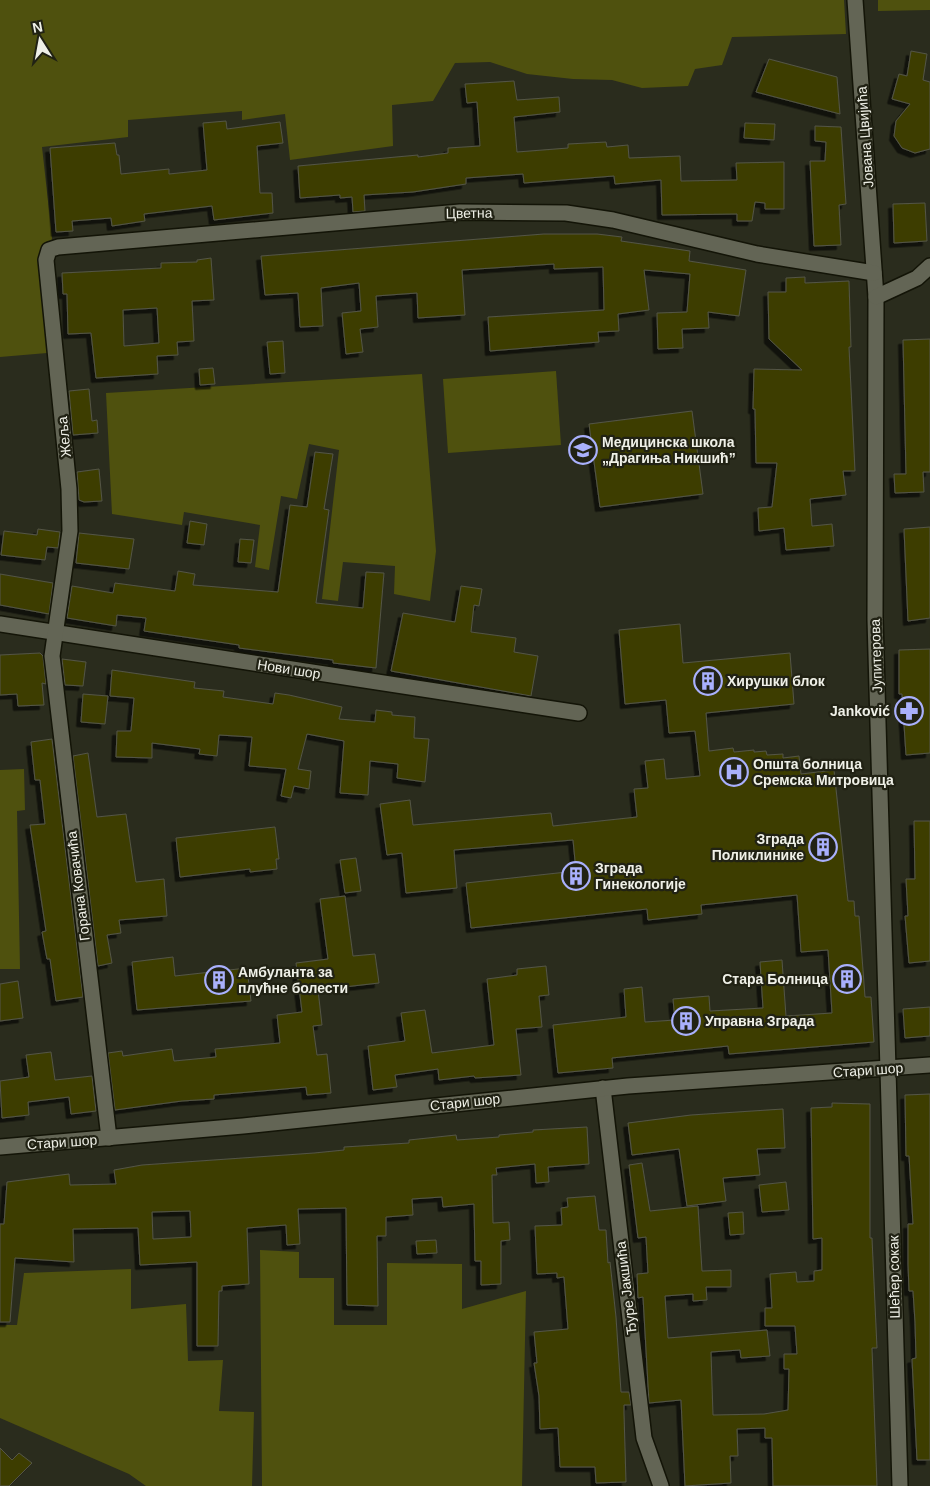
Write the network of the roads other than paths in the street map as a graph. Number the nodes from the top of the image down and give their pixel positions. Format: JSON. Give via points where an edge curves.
{"nodes":[{"id":1,"x":855,"y":0,"type":"edge"},
{"id":2,"x":58,"y":247,"type":"joint"},
{"id":3,"x":930,"y":266,"type":"edge"},
{"id":4,"x":874,"y":273,"type":"junction"},
{"id":5,"x":876,"y":297,"type":"junction"},
{"id":6,"x":0,"y":624,"type":"edge"},
{"id":7,"x":54,"y":633,"type":"junction"},
{"id":8,"x":579,"y":713,"type":"dead end"},
{"id":9,"x":930,"y":1065,"type":"edge"},
{"id":10,"x":889,"y":1068,"type":"junction"},
{"id":11,"x":603,"y":1088,"type":"junction"},
{"id":12,"x":109,"y":1138,"type":"junction"},
{"id":13,"x":0,"y":1147,"type":"edge"},
{"id":14,"x":661,"y":1486,"type":"edge"},
{"id":15,"x":900,"y":1486,"type":"edge"}],
"edges":[{"from":1,"to":4,"type":"street","name":"Јована Цвијића"},
{"from":2,"to":4,"type":"street","name":"Цветна","via":[[460,212],[566,213],[622,222],[757,254]]},
{"from":2,"to":7,"type":"street","name":"Жеља","via":[[49,250],[46,260],[69,489],[70,531]]},
{"from":3,"to":5,"type":"street","via":[[917,278]]},
{"from":4,"to":5,"type":"street","name":"Јупитерова"},
{"from":5,"to":10,"type":"street","name":"Јупитерова","via":[[875,619]]},
{"from":6,"to":7,"type":"street","name":"Нови шор"},
{"from":7,"to":8,"type":"street","name":"Нови шор"},
{"from":7,"to":12,"type":"street","name":"Горана Ковачића","via":[[54,688]]},
{"from":9,"to":10,"type":"street","name":"Стари шор"},
{"from":10,"to":11,"type":"street","name":"Стари шор"},
{"from":10,"to":15,"type":"street","name":"Шећер сокак"},
{"from":11,"to":12,"type":"street","name":"Стари шор"},
{"from":11,"to":14,"type":"street","name":"Ђуре Јакшића","via":[[644,1438]]},
{"from":12,"to":13,"type":"street","name":"Стари шор"}]}
